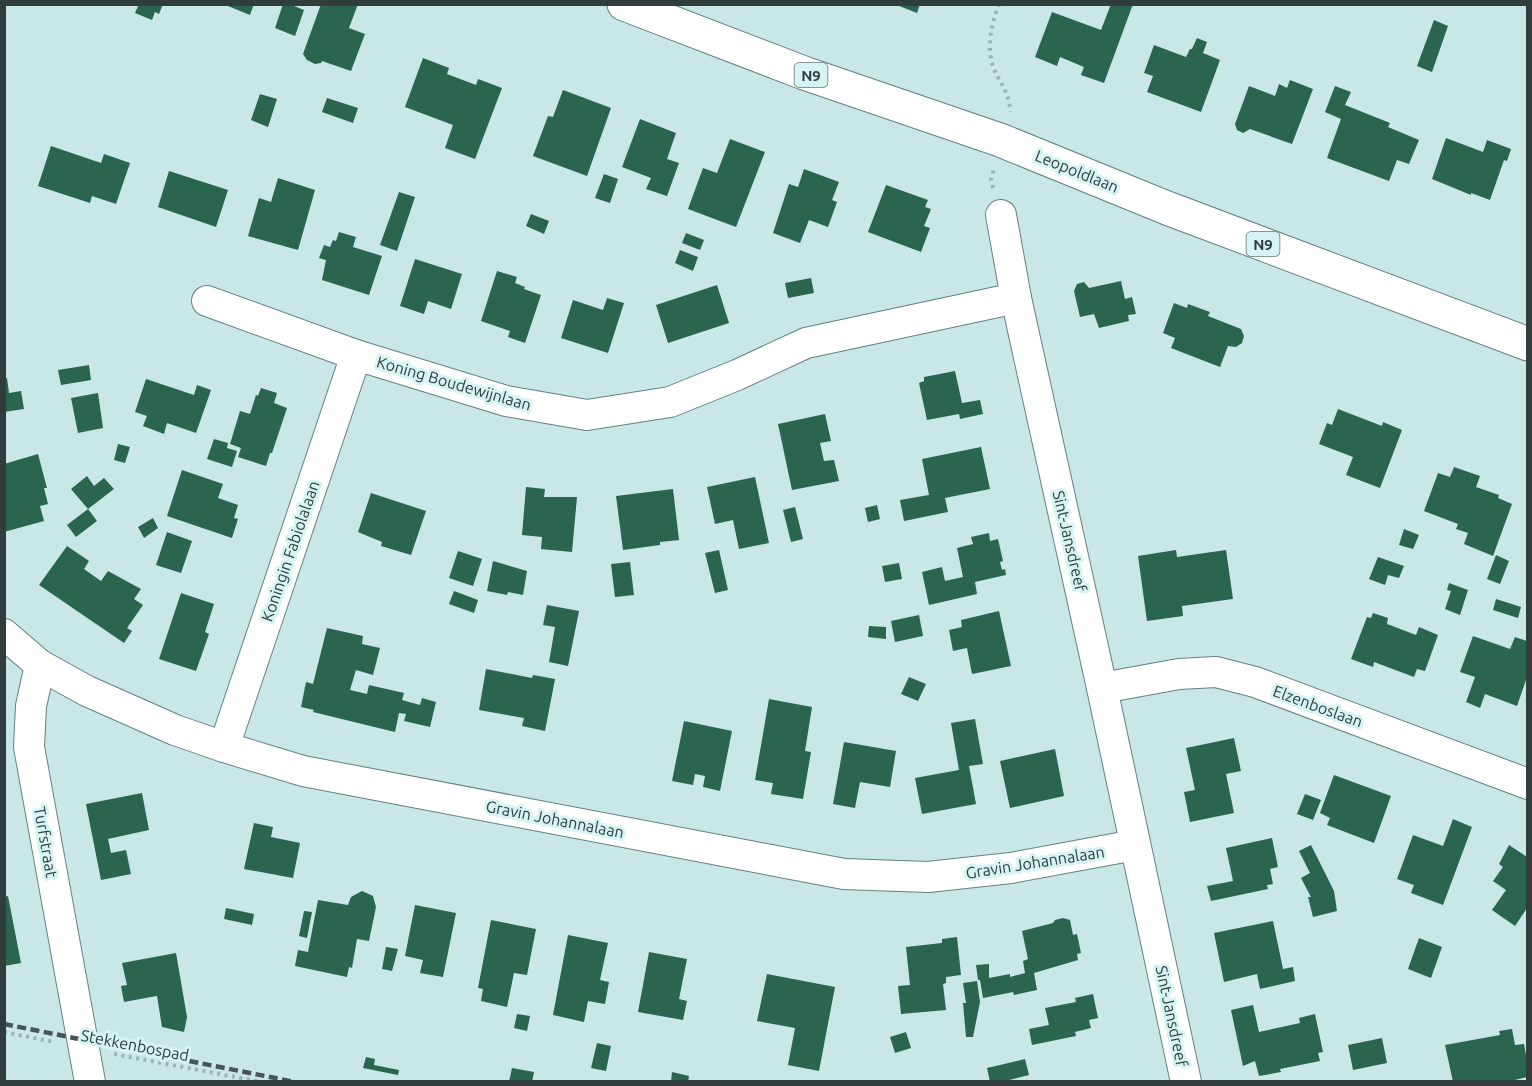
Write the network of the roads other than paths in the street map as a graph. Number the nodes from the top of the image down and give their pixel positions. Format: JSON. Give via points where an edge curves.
{"nodes":[{"id":1,"x":624,"y":4,"type":"edge"},
{"id":2,"x":1001,"y":215,"type":"road end"},
{"id":3,"x":1016,"y":298,"type":"junction"},
{"id":4,"x":207,"y":301,"type":"dead end"},
{"id":5,"x":1527,"y":344,"type":"edge"},
{"id":6,"x":356,"y":355,"type":"junction"},
{"id":7,"x":4,"y":634,"type":"edge"},
{"id":8,"x":40,"y":665,"type":"junction"},
{"id":9,"x":1102,"y":688,"type":"junction"},
{"id":10,"x":224,"y":747,"type":"junction"},
{"id":11,"x":1527,"y":784,"type":"edge"},
{"id":12,"x":1135,"y":845,"type":"junction"},
{"id":13,"x":90,"y":1082,"type":"edge"},
{"id":14,"x":1186,"y":1082,"type":"edge"}],
"edges":[{"from":1,"to":5,"type":"main road","name":"Leopoldlaan","number":"N9","via":[[804,73],[1000,140],[1167,208]]},
{"from":2,"to":3,"type":"street","name":"Sint-Jansdreef"},
{"from":3,"to":6,"type":"street","name":"Koning Boudewijnlaan","via":[[806,343],[670,402],[587,415],[506,401]]},
{"from":3,"to":9,"type":"street","name":"Sint-Jansdreef"},
{"from":4,"to":6,"type":"street","name":"Koning Boudewijnlaan"},
{"from":6,"to":10,"type":"street","name":"Koningin Fabiolalaan"},
{"from":7,"to":8,"type":"street","name":"Gravin Johannalaan"},
{"from":8,"to":10,"type":"street","name":"Gravin Johannalaan","via":[[87,691]]},
{"from":8,"to":13,"type":"street","name":"Turfstraat","via":[[31,706],[29,747]]},
{"from":9,"to":11,"type":"street","name":"Elzenboslaan","via":[[1179,674],[1216,672],[1255,682]]},
{"from":9,"to":12,"type":"street","name":"Sint-Jansdreef"},
{"from":10,"to":12,"type":"street","name":"Gravin Johannalaan","via":[[303,771],[844,874],[928,877],[1011,868]]},
{"from":12,"to":14,"type":"street","name":"Sint-Jansdreef"}]}
